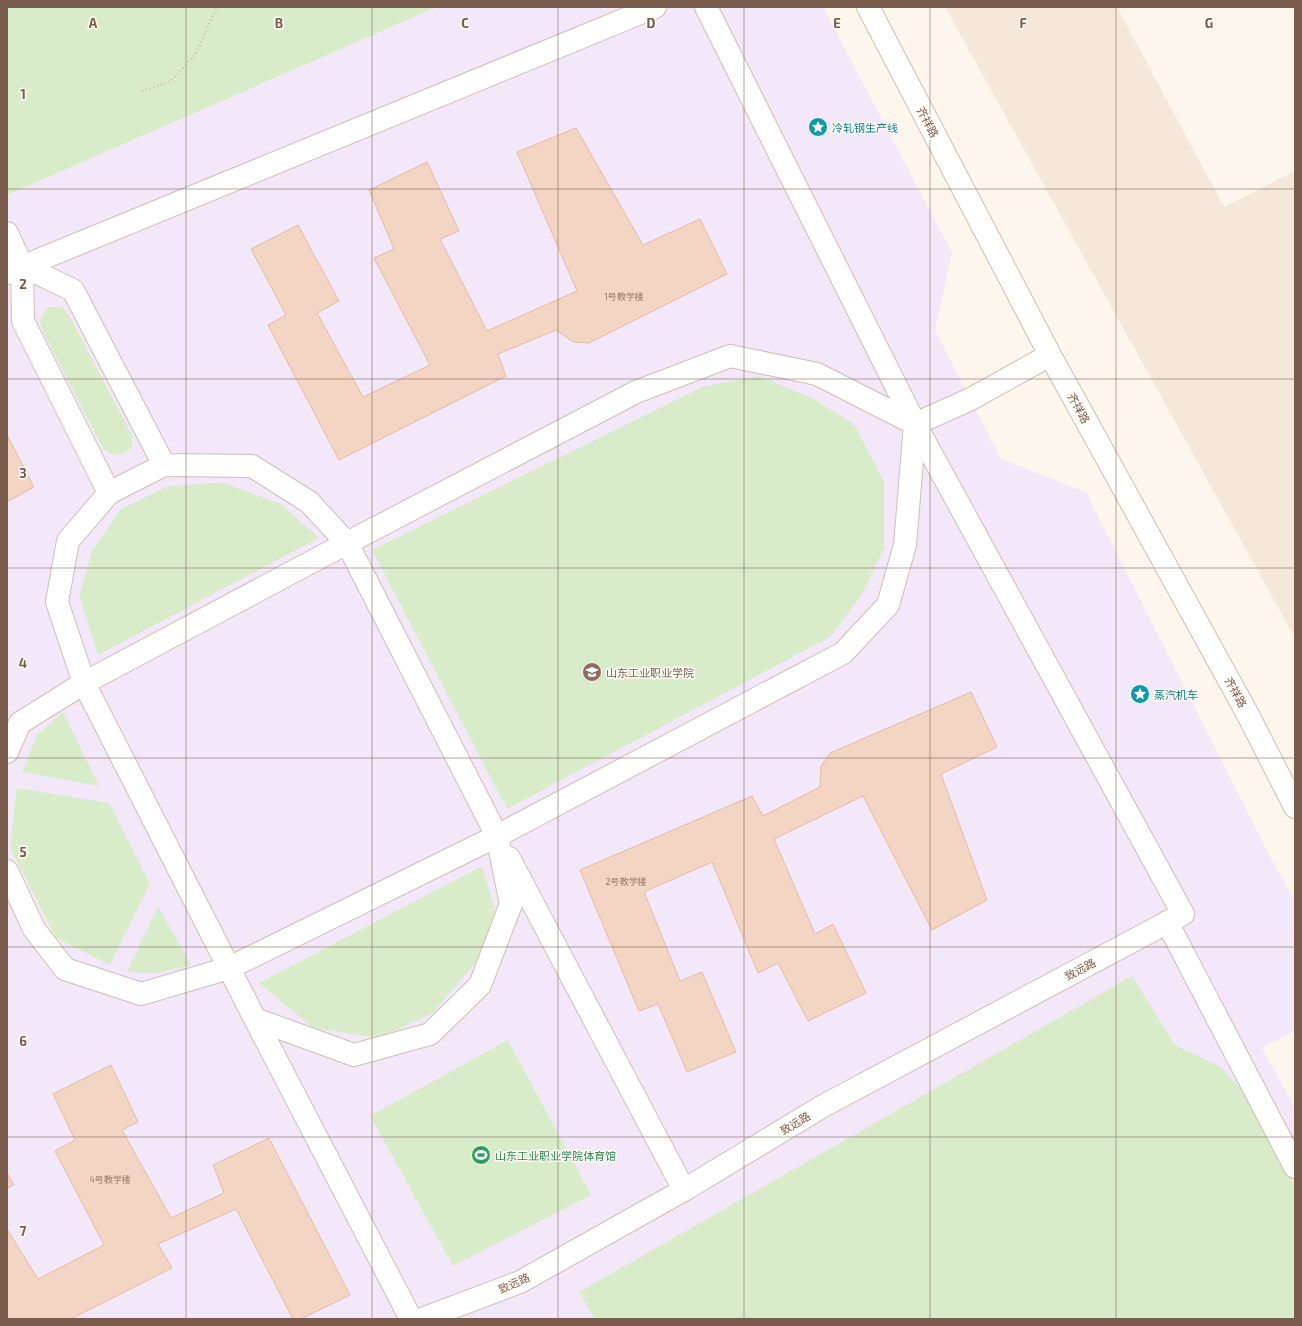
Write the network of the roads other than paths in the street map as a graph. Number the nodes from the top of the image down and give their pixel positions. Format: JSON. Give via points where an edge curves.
{"nodes":[{"id":1,"x":655,"y":7,"type":"edge"},
{"id":2,"x":706,"y":7,"type":"edge"},
{"id":3,"x":868,"y":7,"type":"edge"},
{"id":4,"x":7,"y":234,"type":"edge"},
{"id":5,"x":15,"y":270,"type":"edge"},
{"id":6,"x":1050,"y":355,"type":"junction"},
{"id":7,"x":915,"y":424,"type":"junction"},
{"id":8,"x":164,"y":465,"type":"junction"},
{"id":9,"x":109,"y":493,"type":"junction"},
{"id":10,"x":347,"y":543,"type":"junction"},
{"id":11,"x":84,"y":683,"type":"junction"},
{"id":12,"x":7,"y":752,"type":"edge"},
{"id":13,"x":1295,"y":807,"type":"edge"},
{"id":14,"x":497,"y":836,"type":"junction"},
{"id":15,"x":7,"y":871,"type":"edge"},
{"id":16,"x":1167,"y":922,"type":"junction"},
{"id":17,"x":229,"y":968,"type":"junction"},
{"id":18,"x":255,"y":1019,"type":"junction"},
{"id":19,"x":1295,"y":1167,"type":"edge"},
{"id":20,"x":684,"y":1190,"type":"junction"},
{"id":21,"x":411,"y":1319,"type":"edge"},
{"id":22,"x":422,"y":1319,"type":"edge"}],
"edges":[{"from":1,"to":5,"type":"street"},
{"from":2,"to":7,"type":"street"},
{"from":3,"to":6,"type":"street","name":"齐祥路"},
{"from":4,"to":5,"type":"street"},
{"from":5,"to":8,"type":"street","via":[[73,290]]},
{"from":5,"to":9,"type":"street","via":[[23,321]]},
{"from":6,"to":7,"type":"street","via":[[971,399]]},
{"from":6,"to":13,"type":"street","name":"齐祥路","via":[[1247,713]]},
{"from":7,"to":10,"type":"street","via":[[817,374],[730,356],[636,392]]},
{"from":7,"to":14,"type":"street","via":[[905,545],[888,605],[843,653]]},
{"from":7,"to":16,"type":"street","name":"致远路","via":[[1183,914]]},
{"from":8,"to":9,"type":"street"},
{"from":8,"to":10,"type":"street","via":[[252,466],[309,502]]},
{"from":9,"to":11,"type":"street","via":[[68,541],[57,602]]},
{"from":10,"to":11,"type":"street"},
{"from":10,"to":14,"type":"street"},
{"from":11,"to":12,"type":"street","via":[[20,723]]},
{"from":11,"to":17,"type":"street"},
{"from":14,"to":17,"type":"street"},
{"from":14,"to":18,"type":"street","via":[[511,904],[480,985],[430,1034],[354,1055]]},
{"from":14,"to":20,"type":"street"},
{"from":15,"to":17,"type":"street","via":[[34,929],[65,969],[141,994]]},
{"from":16,"to":19,"type":"street"},
{"from":16,"to":20,"type":"street","name":"致远路","via":[[823,1106]]},
{"from":17,"to":18,"type":"street"},
{"from":18,"to":21,"type":"street"},
{"from":20,"to":22,"type":"street","name":"致远路","via":[[520,1282]]}]}
